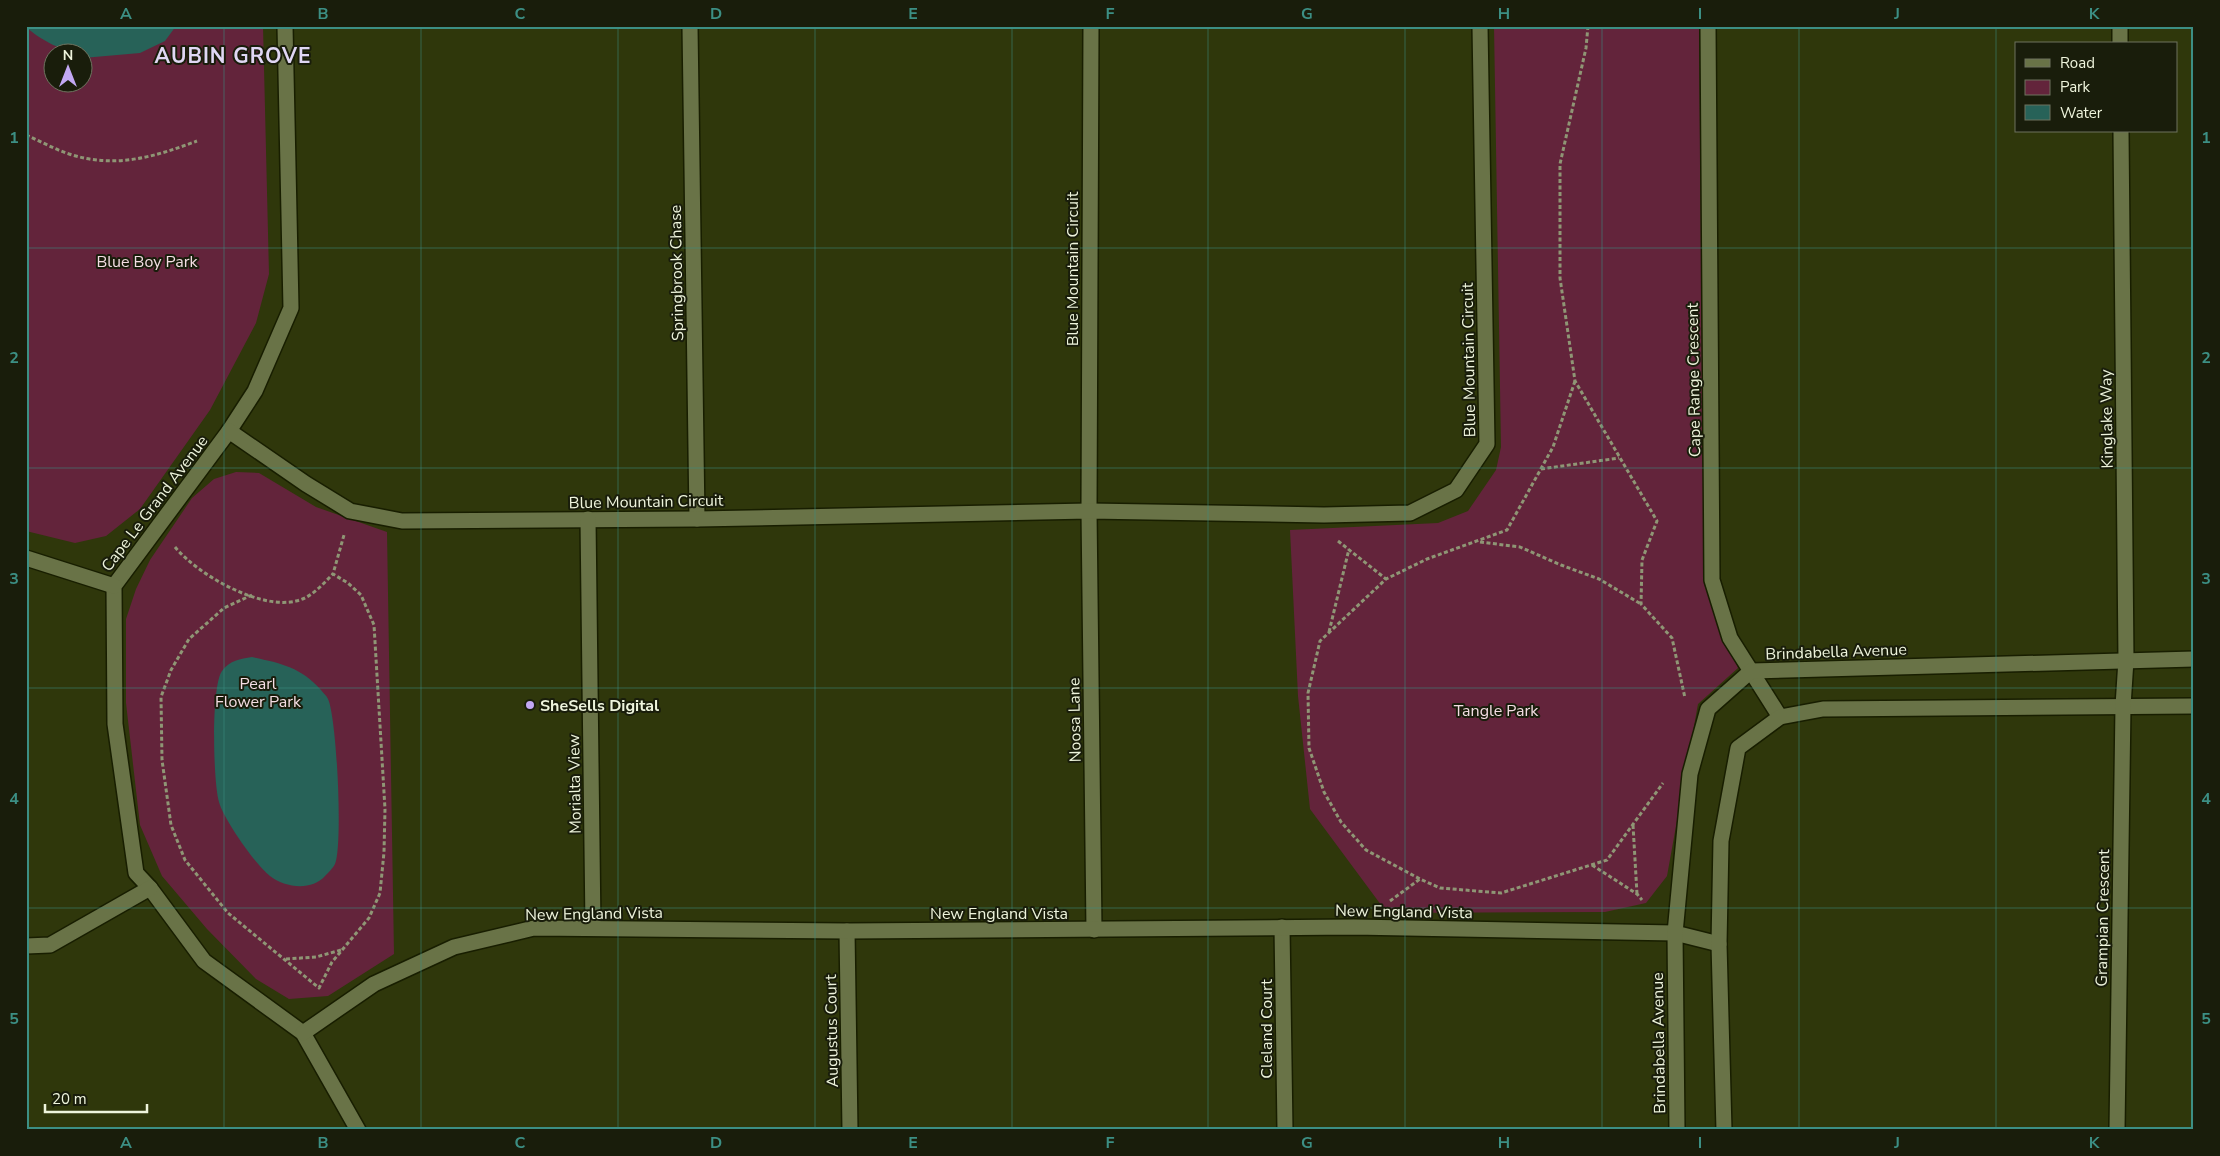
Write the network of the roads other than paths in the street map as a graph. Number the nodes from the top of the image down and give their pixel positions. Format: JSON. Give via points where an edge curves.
{"nodes":[{"id":1,"x":285,"y":26,"type":"edge"},
{"id":2,"x":690,"y":26,"type":"edge"},
{"id":3,"x":1090,"y":26,"type":"edge"},
{"id":4,"x":1480,"y":26,"type":"edge"},
{"id":5,"x":1708,"y":26,"type":"edge"},
{"id":6,"x":2120,"y":26,"type":"edge"},
{"id":7,"x":2120,"y":42,"type":"edge"},
{"id":8,"x":2121,"y":132,"type":"edge"},
{"id":9,"x":230,"y":431,"type":"junction"},
{"id":10,"x":1088,"y":511,"type":"junction"},
{"id":11,"x":588,"y":519,"type":"junction"},
{"id":12,"x":697,"y":519,"type":"junction"},
{"id":13,"x":26,"y":558,"type":"edge"},
{"id":14,"x":114,"y":586,"type":"junction"},
{"id":15,"x":2194,"y":659,"type":"edge"},
{"id":16,"x":2126,"y":660,"type":"junction"},
{"id":17,"x":1750,"y":671,"type":"junction"},
{"id":18,"x":2123,"y":706,"type":"junction"},
{"id":19,"x":2194,"y":706,"type":"edge"},
{"id":20,"x":1780,"y":716,"type":"junction"},
{"id":21,"x":150,"y":888,"type":"junction"},
{"id":22,"x":1282,"y":927,"type":"junction"},
{"id":23,"x":593,"y":928,"type":"junction"},
{"id":24,"x":1094,"y":930,"type":"junction"},
{"id":25,"x":847,"y":931,"type":"junction"},
{"id":26,"x":1675,"y":933,"type":"junction"},
{"id":27,"x":1719,"y":944,"type":"junction"},
{"id":28,"x":26,"y":946,"type":"edge"},
{"id":29,"x":303,"y":1033,"type":"junction"},
{"id":30,"x":317,"y":1059,"type":"junction"},
{"id":31,"x":347,"y":1130,"type":"edge"},
{"id":32,"x":358,"y":1130,"type":"edge"},
{"id":33,"x":850,"y":1130,"type":"edge"},
{"id":34,"x":1285,"y":1130,"type":"edge"},
{"id":35,"x":1677,"y":1130,"type":"edge"},
{"id":36,"x":1724,"y":1130,"type":"edge"},
{"id":37,"x":2117,"y":1130,"type":"edge"}],
"edges":[{"from":1,"to":9,"type":"street","name":"Cape Le Grand Avenue","via":[[291,308],[254,391]]},
{"from":2,"to":12,"type":"street","name":"Springbrook Chase"},
{"from":3,"to":10,"type":"street","name":"Blue Mountain Circuit"},
{"from":4,"to":10,"type":"street","name":"Blue Mountain Circuit","via":[[1488,444],[1456,490],[1410,513],[1324,515]]},
{"from":5,"to":17,"type":"street","name":"Cape Range Crescent","via":[[1712,580],[1730,638]]},
{"from":6,"to":7,"type":"street"},
{"from":8,"to":16,"type":"street","name":"Kinglake Way"},
{"from":9,"to":11,"type":"street","name":"Blue Mountain Circuit","via":[[350,511],[402,521]]},
{"from":9,"to":14,"type":"street","name":"Cape Le Grand Avenue"},
{"from":10,"to":12,"type":"street","name":"Blue Mountain Circuit"},
{"from":10,"to":24,"type":"street","name":"Noosa Lane"},
{"from":11,"to":12,"type":"street","name":"Blue Mountain Circuit"},
{"from":11,"to":23,"type":"street","name":"Morialta View"},
{"from":13,"to":14,"type":"street"},
{"from":14,"to":21,"type":"street","name":"Cape Le Grand Avenue","via":[[115,724],[136,874]]},
{"from":15,"to":16,"type":"street","name":"Brindabella Avenue"},
{"from":16,"to":17,"type":"street","name":"Brindabella Avenue"},
{"from":16,"to":18,"type":"street","name":"Kinglake Way"},
{"from":17,"to":20,"type":"street","name":"Cape Range Crescent"},
{"from":17,"to":26,"type":"street","name":"Brindabella Avenue","via":[[1708,709],[1690,774]]},
{"from":18,"to":19,"type":"street"},
{"from":18,"to":20,"type":"street","via":[[1823,709]]},
{"from":18,"to":37,"type":"street","name":"Grampian Crescent"},
{"from":20,"to":27,"type":"street","via":[[1738,748],[1721,841]]},
{"from":21,"to":28,"type":"street","via":[[50,945]]},
{"from":21,"to":29,"type":"street","name":"Cape Le Grand Avenue","via":[[204,961]]},
{"from":22,"to":24,"type":"street","name":"New England Vista"},
{"from":22,"to":26,"type":"street","name":"New England Vista"},
{"from":22,"to":34,"type":"street","name":"Cleland Court"},
{"from":23,"to":25,"type":"street","name":"New England Vista"},
{"from":23,"to":29,"type":"street","name":"New England Vista","via":[[534,928],[454,946],[374,984]]},
{"from":24,"to":25,"type":"street","name":"New England Vista"},
{"from":25,"to":33,"type":"street","name":"Augustus Court"},
{"from":26,"to":27,"type":"street","name":"New England Vista"},
{"from":26,"to":35,"type":"street","name":"Brindabella Avenue"},
{"from":27,"to":36,"type":"street"},
{"from":29,"to":30,"type":"street","name":"Cape Le Grand Avenue"},
{"from":30,"to":31,"type":"street","name":"Cape Le Grand Avenue"},
{"from":30,"to":32,"type":"street","name":"Cape Le Grand Avenue"}]}
